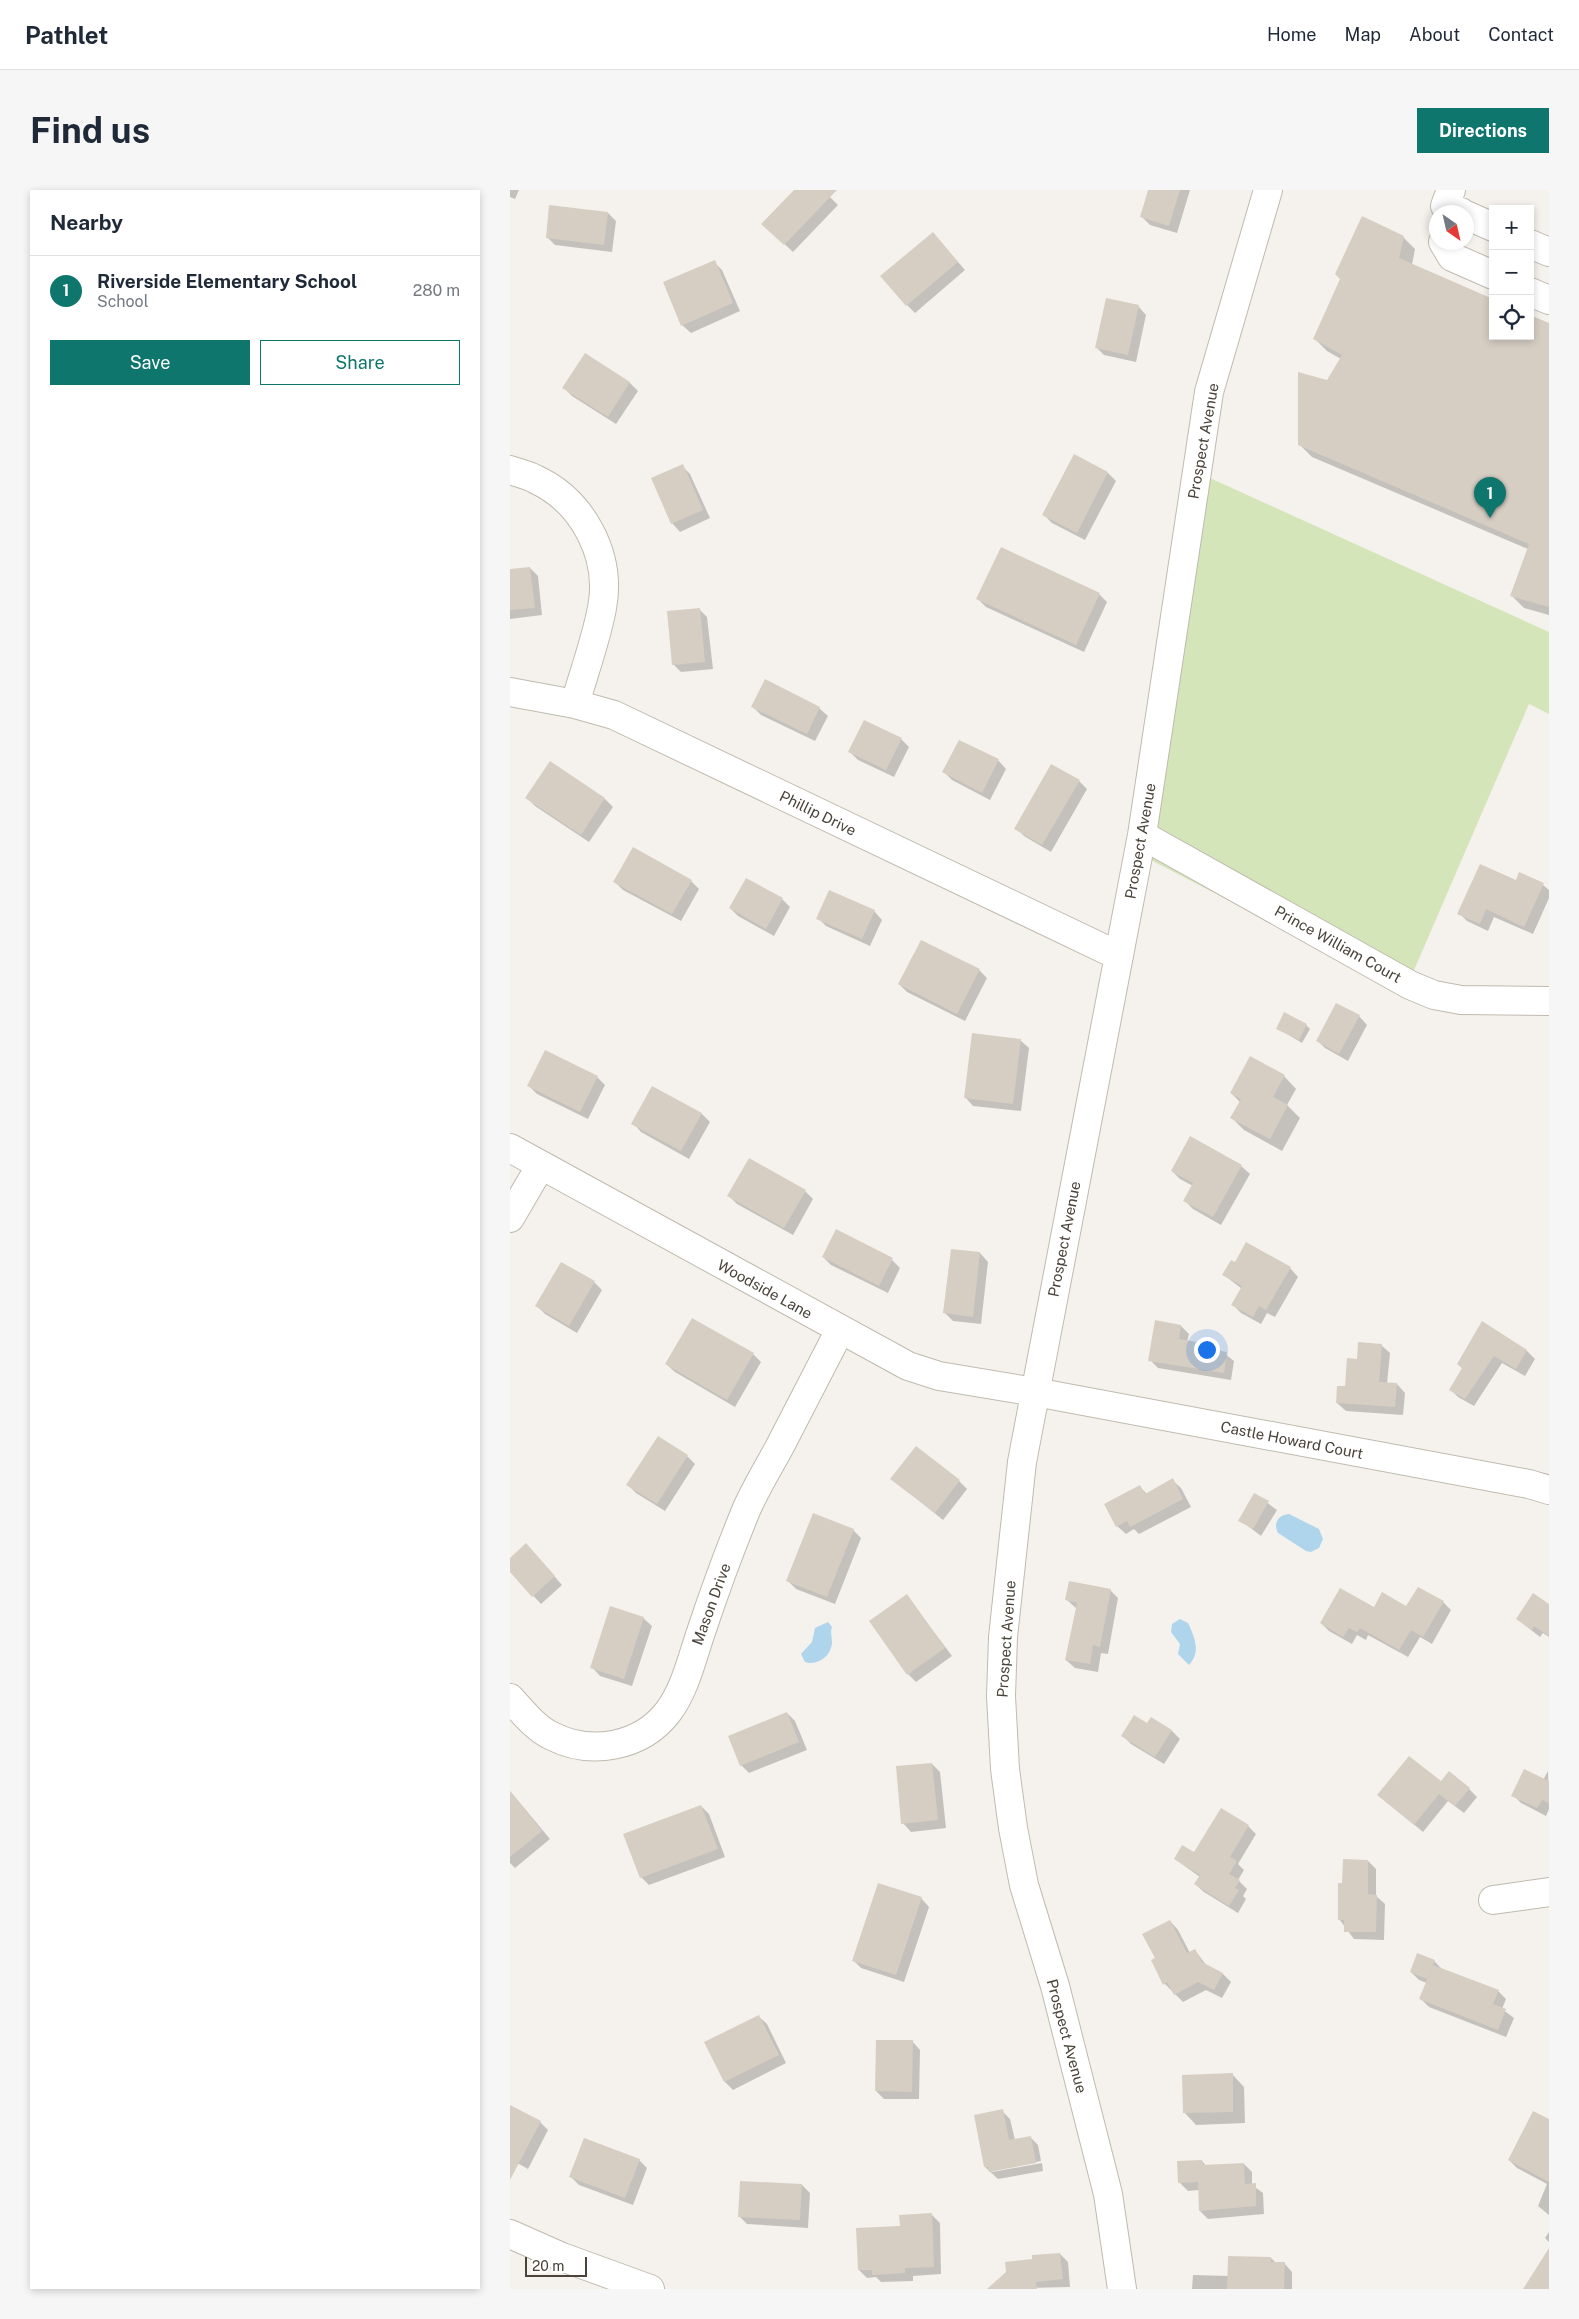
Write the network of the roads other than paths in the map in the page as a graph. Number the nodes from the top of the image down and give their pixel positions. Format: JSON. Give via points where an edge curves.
{"nodes":[{"id":1,"x":1268,"y":190,"type":"edge"},
{"id":2,"x":1474,"y":222,"type":"edge"},
{"id":3,"x":1489,"y":226,"type":"edge"},
{"id":4,"x":1534,"y":246,"type":"edge"},
{"id":5,"x":1448,"y":250,"type":"edge"},
{"id":6,"x":1549,"y":252,"type":"edge"},
{"id":7,"x":1489,"y":273,"type":"edge"},
{"id":8,"x":1534,"y":294,"type":"edge"},
{"id":9,"x":1549,"y":300,"type":"edge"},
{"id":10,"x":510,"y":470,"type":"edge"},
{"id":11,"x":510,"y":692,"type":"edge"},
{"id":12,"x":575,"y":704,"type":"junction"},
{"id":13,"x":1142,"y":835,"type":"junction"},
{"id":14,"x":1119,"y":956,"type":"junction"},
{"id":15,"x":1549,"y":1001,"type":"edge"},
{"id":16,"x":510,"y":1148,"type":"edge"},
{"id":17,"x":541,"y":1165,"type":"junction"},
{"id":18,"x":510,"y":1218,"type":"edge"},
{"id":19,"x":840,"y":1330,"type":"junction"},
{"id":20,"x":1035,"y":1392,"type":"junction"},
{"id":21,"x":1549,"y":1490,"type":"edge"},
{"id":22,"x":510,"y":1698,"type":"edge"},
{"id":23,"x":1549,"y":1892,"type":"edge"},
{"id":24,"x":1493,"y":1900,"type":"dead end"},
{"id":25,"x":510,"y":2234,"type":"edge"},
{"id":26,"x":650,"y":2289,"type":"edge"},
{"id":27,"x":1122,"y":2289,"type":"edge"}],
"edges":[{"from":1,"to":13,"type":"street","name":"Prospect Avenue","via":[[1210,392]]},
{"from":2,"to":3,"type":"street"},
{"from":4,"to":6,"type":"street"},
{"from":5,"to":7,"type":"street","via":[[1452,257]]},
{"from":8,"to":9,"type":"street"},
{"from":10,"to":12,"type":"street","via":[[534,478],[564,498],[592,533],[601,558],[602,608]]},
{"from":11,"to":12,"type":"street","name":"Phillip Drive"},
{"from":12,"to":14,"type":"street","name":"Phillip Drive","via":[[614,715]]},
{"from":13,"to":14,"type":"street","name":"Prospect Avenue"},
{"from":13,"to":15,"type":"street","name":"Prince William Court","via":[[1410,985],[1434,995],[1460,1000]]},
{"from":14,"to":20,"type":"street","name":"Prospect Avenue"},
{"from":16,"to":17,"type":"street","name":"Woodside Lane"},
{"from":17,"to":18,"type":"street"},
{"from":17,"to":19,"type":"street","name":"Woodside Lane"},
{"from":19,"to":20,"type":"street","name":"Woodside Lane","via":[[908,1366],[939,1376]]},
{"from":19,"to":22,"type":"street","name":"Mason Drive","via":[[748,1506],[679,1694],[668,1712],[635,1738],[615,1745],[594,1747],[572,1744],[551,1736],[534,1724]]},
{"from":20,"to":21,"type":"street","name":"Castle Howard Court"},
{"from":20,"to":27,"type":"street","name":"Prospect Avenue","via":[[1022,1462],[1003,1637],[1001,1696],[1005,1770],[1024,1885],[1055,1986],[1108,2194]]},
{"from":23,"to":24,"type":"street"},
{"from":25,"to":26,"type":"street"}]}
